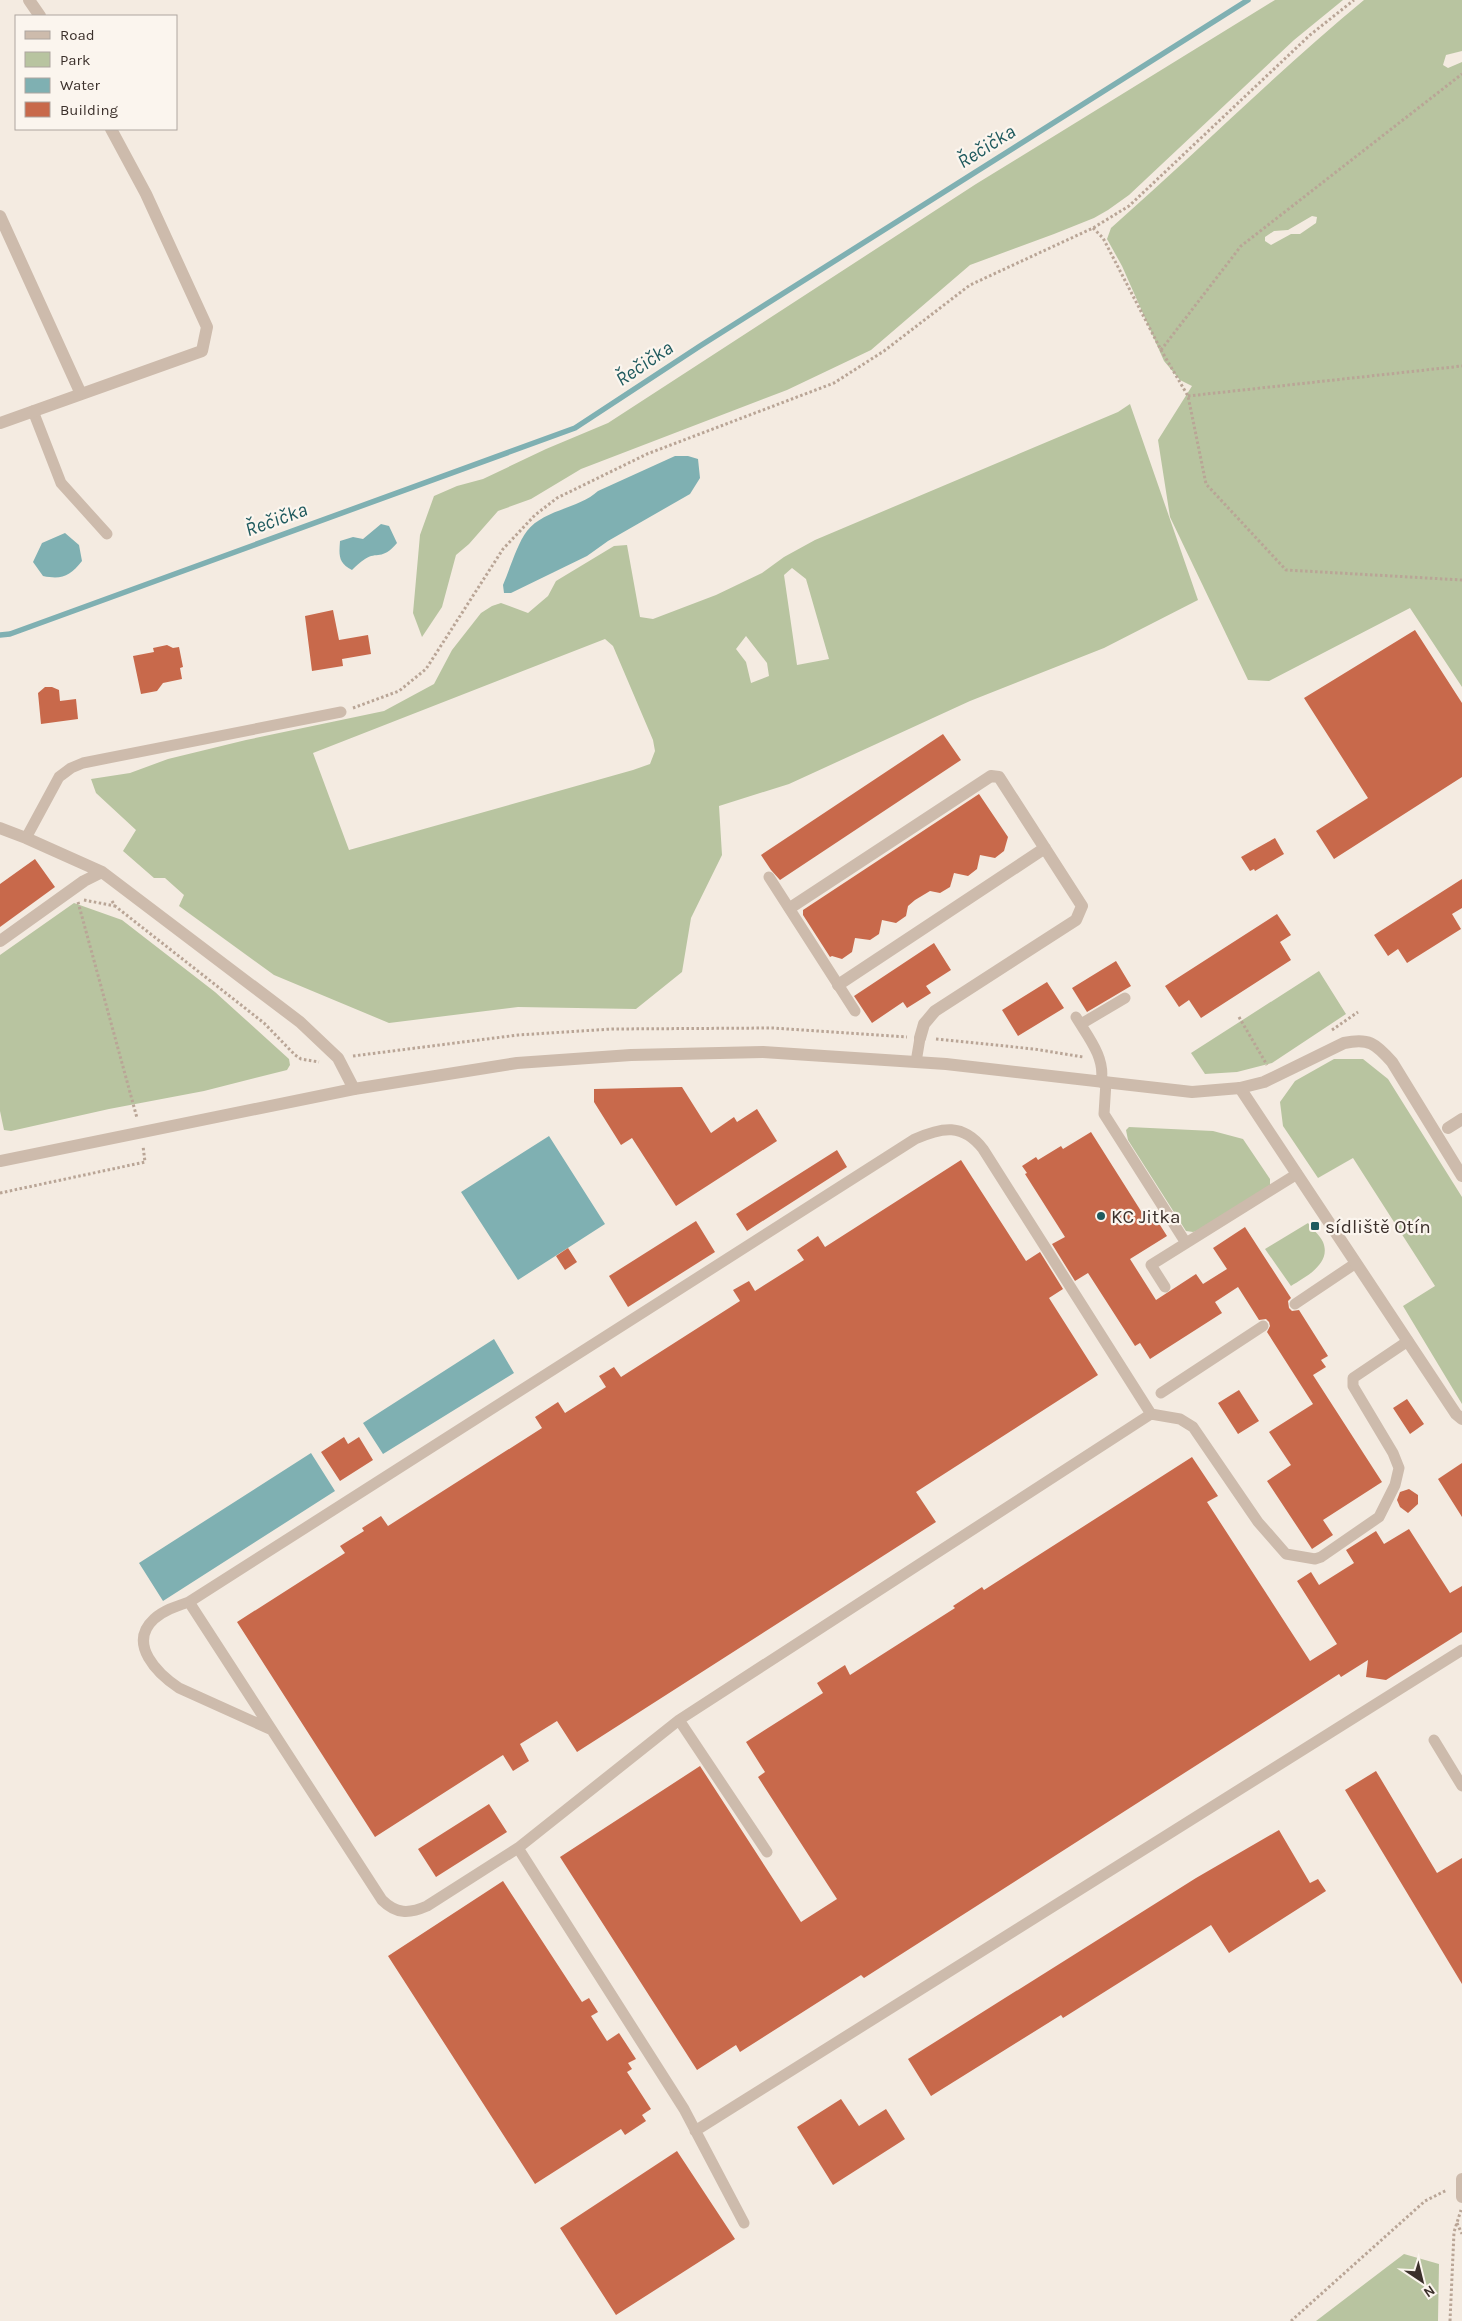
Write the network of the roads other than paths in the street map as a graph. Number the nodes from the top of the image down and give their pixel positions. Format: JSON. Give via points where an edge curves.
{"nodes":[{"id":1,"x":29,"y":0,"type":"edge"},
{"id":2,"x":39,"y":15,"type":"edge"},
{"id":3,"x":112,"y":130,"type":"edge"},
{"id":4,"x":0,"y":216,"type":"edge"},
{"id":5,"x":81,"y":394,"type":"junction"},
{"id":6,"x":33,"y":411,"type":"junction"},
{"id":7,"x":0,"y":423,"type":"edge"},
{"id":8,"x":107,"y":534,"type":"dead end"},
{"id":9,"x":341,"y":712,"type":"road end"},
{"id":10,"x":0,"y":828,"type":"edge"},
{"id":11,"x":26,"y":838,"type":"junction"},
{"id":12,"x":1045,"y":848,"type":"junction"},
{"id":13,"x":102,"y":872,"type":"junction"},
{"id":14,"x":769,"y":878,"type":"dead end"},
{"id":15,"x":790,"y":908,"type":"junction"},
{"id":16,"x":0,"y":941,"type":"edge"},
{"id":17,"x":838,"y":985,"type":"junction"},
{"id":18,"x":1124,"y":998,"type":"dead end"},
{"id":19,"x":855,"y":1011,"type":"dead end"},
{"id":20,"x":920,"y":1038,"type":"joint"},
{"id":21,"x":916,"y":1062,"type":"junction"},
{"id":22,"x":1104,"y":1082,"type":"junction"},
{"id":23,"x":1240,"y":1088,"type":"junction"},
{"id":24,"x":354,"y":1089,"type":"junction"},
{"id":25,"x":1462,"y":1119,"type":"edge"},
{"id":26,"x":1443,"y":1132,"type":"junction"},
{"id":27,"x":0,"y":1161,"type":"edge"},
{"id":28,"x":1297,"y":1174,"type":"junction"},
{"id":29,"x":1462,"y":1176,"type":"edge"},
{"id":30,"x":1186,"y":1243,"type":"junction"},
{"id":31,"x":1356,"y":1264,"type":"junction"},
{"id":32,"x":1165,"y":1287,"type":"dead end"},
{"id":33,"x":1295,"y":1304,"type":"dead end"},
{"id":34,"x":1263,"y":1326,"type":"dead end"},
{"id":35,"x":1408,"y":1341,"type":"junction"},
{"id":36,"x":1161,"y":1393,"type":"dead end"},
{"id":37,"x":1151,"y":1414,"type":"junction"},
{"id":38,"x":1462,"y":1419,"type":"edge"},
{"id":39,"x":189,"y":1602,"type":"junction"},
{"id":40,"x":1462,"y":1650,"type":"edge"},
{"id":41,"x":679,"y":1720,"type":"junction"},
{"id":42,"x":272,"y":1730,"type":"junction"},
{"id":43,"x":1434,"y":1740,"type":"dead end"},
{"id":44,"x":1462,"y":1786,"type":"edge"},
{"id":45,"x":518,"y":1848,"type":"junction"},
{"id":46,"x":767,"y":1852,"type":"dead end"},
{"id":47,"x":696,"y":2131,"type":"junction"},
{"id":48,"x":1461,"y":2181,"type":"edge"},
{"id":49,"x":1462,"y":2197,"type":"edge"},
{"id":50,"x":744,"y":2223,"type":"dead end"}],
"edges":[{"from":1,"to":2,"type":"street"},
{"from":3,"to":5,"type":"street","via":[[146,194],[207,327],[202,352]]},
{"from":4,"to":5,"type":"street"},
{"from":5,"to":6,"type":"street"},
{"from":6,"to":7,"type":"street"},
{"from":6,"to":8,"type":"lane","via":[[60,483]]},
{"from":9,"to":11,"type":"lane","via":[[83,763],[59,777]]},
{"from":10,"to":11,"type":"street"},
{"from":11,"to":13,"type":"street"},
{"from":12,"to":15,"type":"street","via":[[999,777],[991,776]]},
{"from":12,"to":17,"type":"street"},
{"from":12,"to":20,"type":"street","via":[[1082,906],[1076,920],[935,1011],[924,1024]]},
{"from":13,"to":16,"type":"street","via":[[84,881]]},
{"from":13,"to":24,"type":"street","via":[[300,1022],[338,1058]]},
{"from":14,"to":15,"type":"lane"},
{"from":15,"to":17,"type":"lane"},
{"from":17,"to":19,"type":"lane"},
{"from":18,"to":22,"type":"lane","via":[[1078,1020],[1101,1060]]},
{"from":20,"to":21,"type":"lane"},
{"from":21,"to":22,"type":"street"},
{"from":21,"to":24,"type":"street","via":[[763,1052],[631,1055],[517,1063]]},
{"from":22,"to":23,"type":"street","via":[[1192,1092]]},
{"from":22,"to":30,"type":"lane","via":[[1104,1114]]},
{"from":23,"to":26,"type":"street","via":[[1282,1074],[1344,1043],[1368,1041],[1392,1062]]},
{"from":23,"to":28,"type":"street"},
{"from":24,"to":27,"type":"street"},
{"from":25,"to":26,"type":"street"},
{"from":26,"to":29,"type":"street"},
{"from":28,"to":30,"type":"lane"},
{"from":28,"to":31,"type":"street"},
{"from":30,"to":32,"type":"lane","via":[[1151,1265]]},
{"from":31,"to":33,"type":"lane"},
{"from":31,"to":35,"type":"street"},
{"from":34,"to":36,"type":"lane"},
{"from":35,"to":37,"type":"lane","via":[[1353,1378],[1353,1386],[1399,1468],[1395,1485],[1378,1517],[1314,1560],[1286,1554],[1258,1522],[1193,1427],[1180,1419]]},
{"from":35,"to":38,"type":"street"},
{"from":37,"to":39,"type":"lane","via":[[983,1149],[964,1132],[943,1130],[915,1139]]},
{"from":37,"to":41,"type":"lane"},
{"from":39,"to":42,"type":"lane"},
{"from":39,"to":42,"type":"lane","via":[[163,1612],[149,1624],[144,1642],[150,1662],[180,1688]]},
{"from":40,"to":47,"type":"lane"},
{"from":41,"to":45,"type":"lane"},
{"from":41,"to":46,"type":"lane"},
{"from":42,"to":45,"type":"lane","via":[[382,1900],[395,1910],[410,1912],[427,1906]]},
{"from":43,"to":44,"type":"lane"},
{"from":45,"to":47,"type":"lane"},
{"from":47,"to":50,"type":"lane"},
{"from":48,"to":49,"type":"street"}]}
